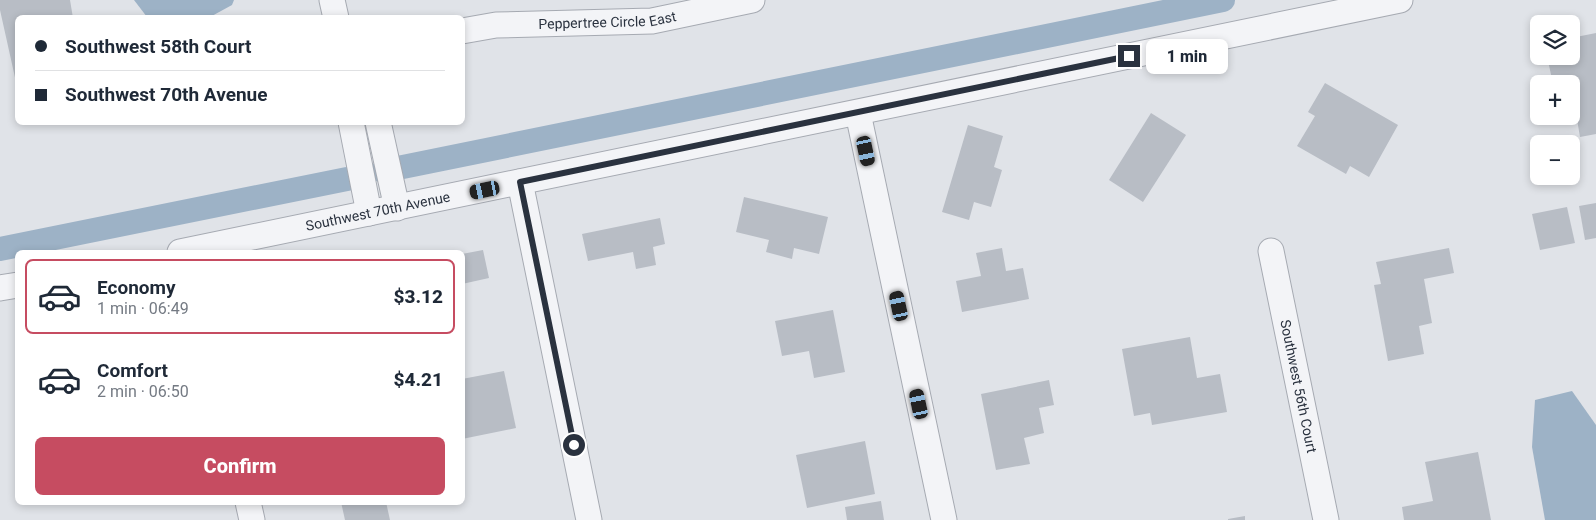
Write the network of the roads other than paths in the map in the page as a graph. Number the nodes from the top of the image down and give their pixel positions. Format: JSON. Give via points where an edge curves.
{"nodes":[{"id":1,"x":332,"y":0,"type":"edge"},
{"id":2,"x":752,"y":0,"type":"edge"},
{"id":3,"x":1400,"y":0,"type":"edge"},
{"id":4,"x":335,"y":15,"type":"edge"},
{"id":5,"x":465,"y":30,"type":"edge"},
{"id":6,"x":858,"y":112,"type":"junction"},
{"id":7,"x":352,"y":125,"type":"edge"},
{"id":8,"x":379,"y":125,"type":"edge"},
{"id":9,"x":520,"y":182,"type":"junction"},
{"id":10,"x":398,"y":208,"type":"junction"},
{"id":11,"x":369,"y":213,"type":"junction"},
{"id":12,"x":198,"y":250,"type":"edge"},
{"id":13,"x":1271,"y":251,"type":"dead end"},
{"id":14,"x":15,"y":286,"type":"edge"},
{"id":15,"x":0,"y":288,"type":"edge"},
{"id":16,"x":249,"y":505,"type":"edge"},
{"id":17,"x":252,"y":520,"type":"edge"},
{"id":18,"x":589,"y":520,"type":"edge"},
{"id":19,"x":944,"y":520,"type":"edge"},
{"id":20,"x":1326,"y":520,"type":"edge"}],
"edges":[{"from":1,"to":4,"type":"street"},
{"from":2,"to":5,"type":"street","name":"Peppertree Circle East","via":[[652,21],[496,25]]},
{"from":3,"to":6,"type":"street","name":"Southwest 70th Avenue"},
{"from":6,"to":9,"type":"street","name":"Southwest 70th Avenue"},
{"from":6,"to":19,"type":"street"},
{"from":7,"to":11,"type":"street"},
{"from":8,"to":10,"type":"street"},
{"from":9,"to":10,"type":"street","name":"Southwest 70th Avenue"},
{"from":9,"to":18,"type":"street"},
{"from":10,"to":11,"type":"street","name":"Southwest 70th Avenue"},
{"from":11,"to":12,"type":"street","name":"Southwest 70th Avenue"},
{"from":13,"to":20,"type":"street","name":"Southwest 56th Court"},
{"from":14,"to":15,"type":"street"},
{"from":16,"to":17,"type":"street"}]}
